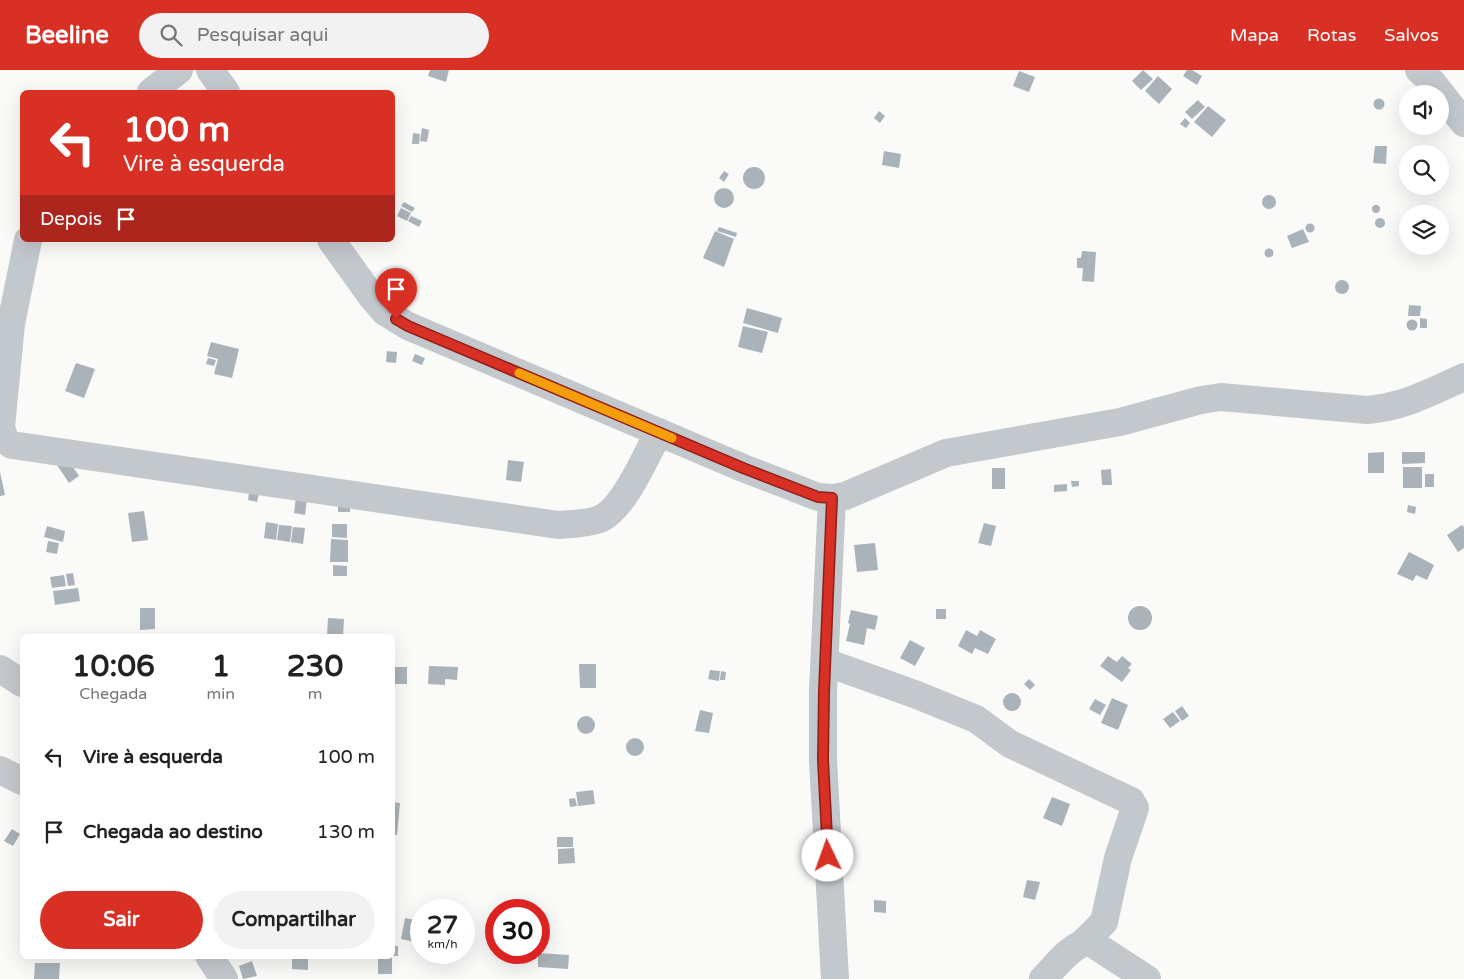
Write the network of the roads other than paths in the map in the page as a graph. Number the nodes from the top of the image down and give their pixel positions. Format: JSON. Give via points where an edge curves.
{"nodes":[{"id":1,"x":179,"y":70,"type":"edge"},
{"id":2,"x":210,"y":70,"type":"edge"},
{"id":3,"x":1419,"y":70,"type":"edge"},
{"id":4,"x":153,"y":90,"type":"edge"},
{"id":5,"x":225,"y":90,"type":"edge"},
{"id":6,"x":1464,"y":122,"type":"edge"},
{"id":7,"x":28,"y":242,"type":"edge"},
{"id":8,"x":332,"y":242,"type":"edge"},
{"id":9,"x":1464,"y":377,"type":"edge"},
{"id":10,"x":658,"y":432,"type":"junction"},
{"id":11,"x":832,"y":498,"type":"junction"},
{"id":12,"x":825,"y":662,"type":"junction"},
{"id":13,"x":0,"y":669,"type":"edge"},
{"id":14,"x":20,"y":682,"type":"edge"},
{"id":15,"x":0,"y":770,"type":"edge"},
{"id":16,"x":20,"y":780,"type":"edge"},
{"id":17,"x":1084,"y":942,"type":"junction"},
{"id":18,"x":211,"y":959,"type":"edge"},
{"id":19,"x":224,"y":979,"type":"edge"},
{"id":20,"x":835,"y":979,"type":"edge"},
{"id":21,"x":1043,"y":979,"type":"edge"},
{"id":22,"x":1147,"y":979,"type":"edge"}],
"edges":[{"from":1,"to":4,"type":"street"},
{"from":2,"to":5,"type":"street"},
{"from":3,"to":6,"type":"street"},
{"from":7,"to":10,"type":"street","via":[[10,324],[1,427],[5,440],[12,445],[558,525],[602,518],[622,501]]},
{"from":8,"to":10,"type":"street","via":[[384,312],[408,326]]},
{"from":9,"to":11,"type":"street","via":[[1418,399],[1367,410],[1221,397],[1200,400],[1120,422],[946,453],[845,496]]},
{"from":10,"to":11,"type":"street","via":[[818,497]]},
{"from":11,"to":12,"type":"street"},
{"from":12,"to":17,"type":"street","via":[[976,719],[1010,744],[1131,801],[1135,808],[1118,858],[1104,922]]},
{"from":12,"to":20,"type":"street","via":[[823,760]]},
{"from":13,"to":14,"type":"street"},
{"from":15,"to":16,"type":"street"},
{"from":17,"to":21,"type":"street","via":[[1076,945]]},
{"from":17,"to":22,"type":"street","via":[[1090,942]]},
{"from":18,"to":19,"type":"street"}]}
